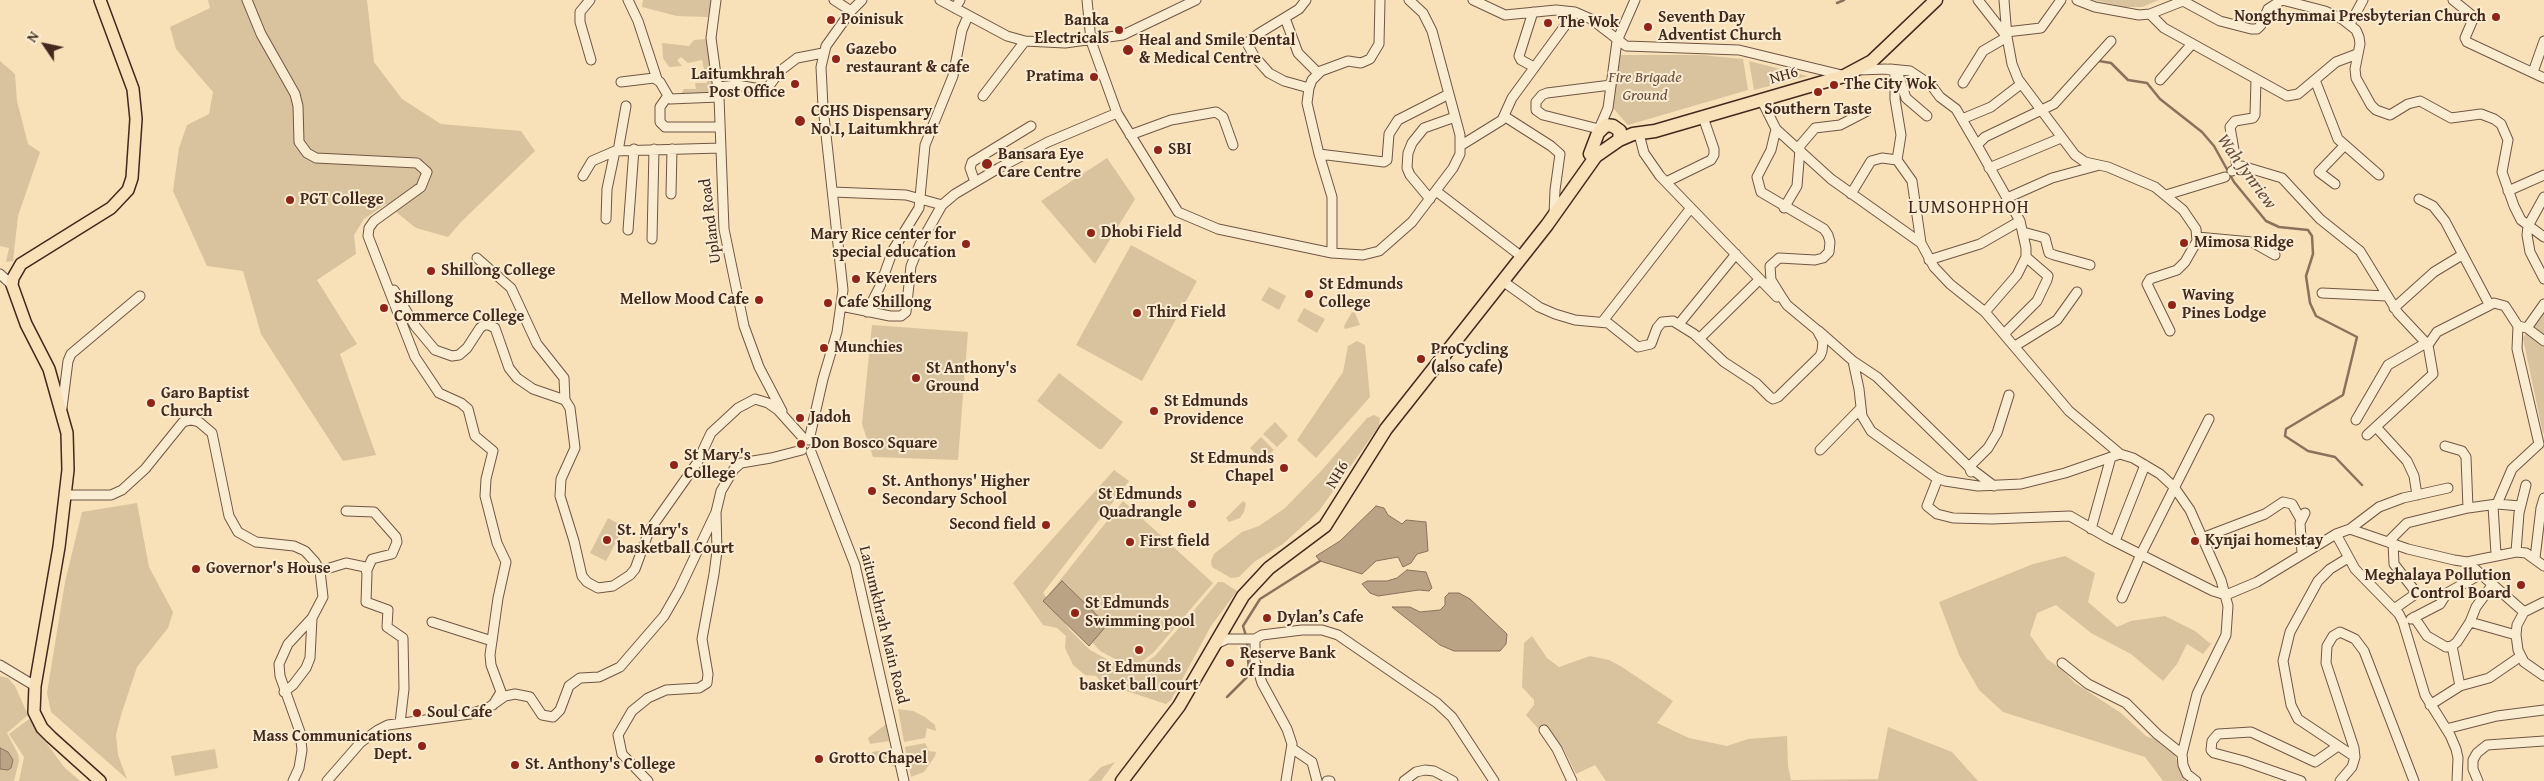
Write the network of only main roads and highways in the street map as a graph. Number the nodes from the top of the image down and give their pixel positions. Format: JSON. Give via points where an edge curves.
{"nodes":[{"id":1,"x":100,"y":0,"type":"edge"},
{"id":2,"x":1930,"y":3,"type":"edge"},
{"id":3,"x":1617,"y":132,"type":"junction"},
{"id":4,"x":1593,"y":154,"type":"junction"},
{"id":5,"x":100,"y":781,"type":"edge"},
{"id":6,"x":1122,"y":781,"type":"edge"}],
"edges":[{"from":1,"to":5,"type":"main road","via":[[133,89],[136,119],[132,178],[128,190],[111,208],[21,264],[12,285],[26,324],[49,369],[62,408],[68,442],[53,592],[35,686],[34,712],[51,737]]},
{"from":2,"to":3,"type":"highway","name":"NH6","number":"NH6","via":[[1881,53],[1844,76],[1636,134]]},
{"from":3,"to":4,"type":"highway","number":"NH6"},
{"from":3,"to":4,"type":"highway","number":"NH6","via":[[1606,125],[1599,131]]},
{"from":4,"to":6,"type":"highway","name":"NH6","number":"NH6","via":[[1554,216],[1386,429],[1325,526],[1256,581],[1233,611],[1170,720]]}]}
